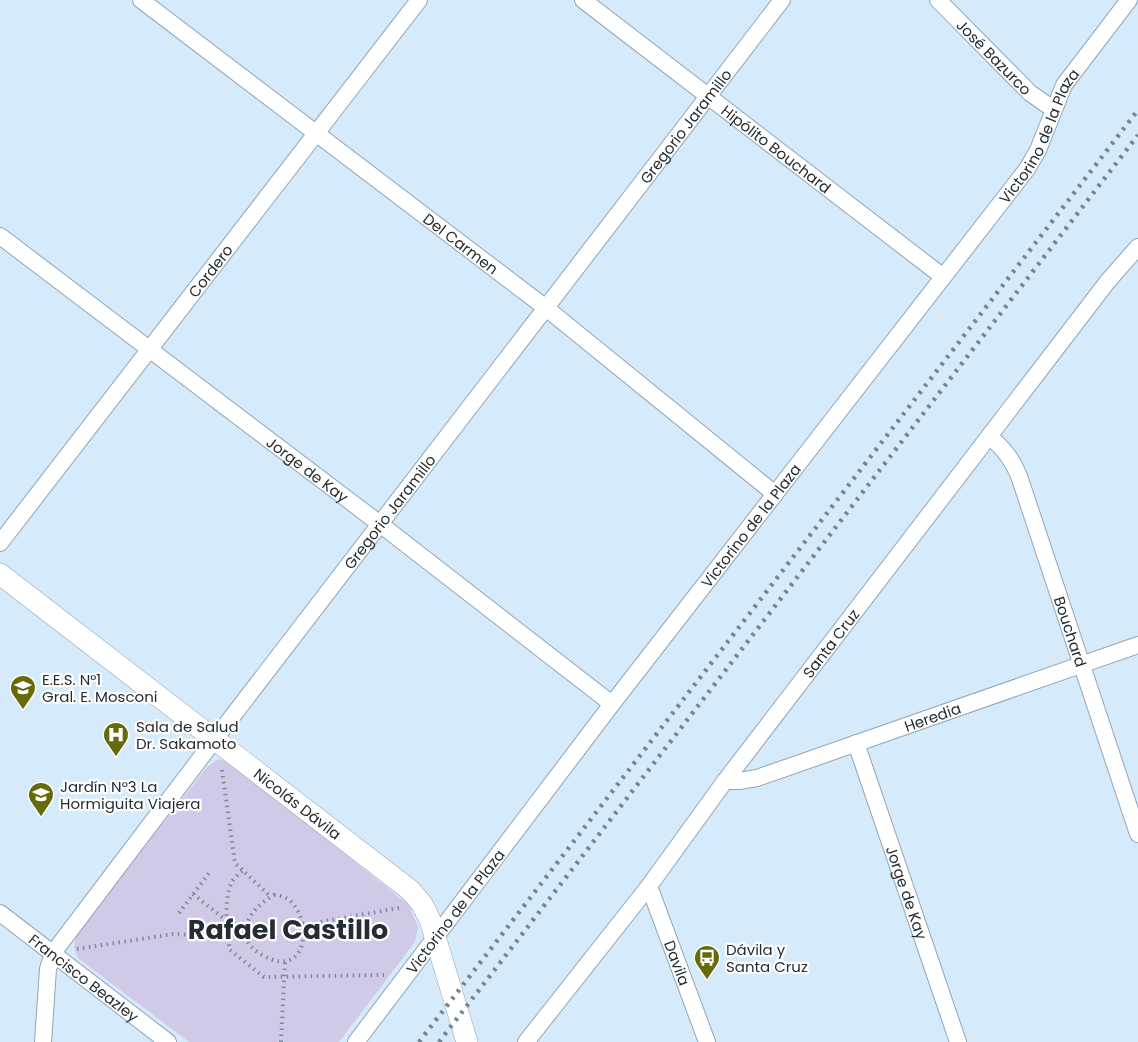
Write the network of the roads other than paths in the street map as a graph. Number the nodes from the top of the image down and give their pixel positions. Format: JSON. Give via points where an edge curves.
{"nodes":[{"id":1,"x":141,"y":0,"type":"edge"},
{"id":2,"x":419,"y":0,"type":"edge"},
{"id":3,"x":584,"y":0,"type":"edge"},
{"id":4,"x":782,"y":0,"type":"edge"},
{"id":5,"x":938,"y":0,"type":"edge"},
{"id":6,"x":1129,"y":0,"type":"edge"},
{"id":7,"x":708,"y":97,"type":"junction"},
{"id":8,"x":1053,"y":109,"type":"junction"},
{"id":9,"x":317,"y":132,"type":"junction"},
{"id":10,"x":0,"y":236,"type":"edge"},
{"id":11,"x":1138,"y":247,"type":"edge"},
{"id":12,"x":942,"y":276,"type":"junction"},
{"id":13,"x":546,"y":308,"type":"junction"},
{"id":14,"x":150,"y":349,"type":"junction"},
{"id":15,"x":990,"y":437,"type":"junction"},
{"id":16,"x":776,"y":494,"type":"junction"},
{"id":17,"x":380,"y":524,"type":"junction"},
{"id":18,"x":0,"y":543,"type":"edge"},
{"id":19,"x":0,"y":574,"type":"edge"},
{"id":20,"x":1138,"y":645,"type":"edge"},
{"id":21,"x":1080,"y":665,"type":"junction"},
{"id":22,"x":612,"y":704,"type":"junction"},
{"id":23,"x":216,"y":740,"type":"junction"},
{"id":24,"x":856,"y":743,"type":"junction"},
{"id":25,"x":725,"y":781,"type":"junction"},
{"id":26,"x":1138,"y":834,"type":"edge"},
{"id":27,"x":649,"y":886,"type":"junction"},
{"id":28,"x":0,"y":913,"type":"edge"},
{"id":29,"x":435,"y":938,"type":"junction"},
{"id":30,"x":53,"y":953,"type":"junction"},
{"id":31,"x":43,"y":1042,"type":"edge"},
{"id":32,"x":168,"y":1042,"type":"edge"},
{"id":33,"x":356,"y":1042,"type":"edge"},
{"id":34,"x":467,"y":1042,"type":"edge"},
{"id":35,"x":526,"y":1042,"type":"edge"},
{"id":36,"x":707,"y":1042,"type":"edge"},
{"id":37,"x":958,"y":1042,"type":"edge"}],
"edges":[{"from":1,"to":9,"type":"street","name":"Del Carmen"},
{"from":2,"to":9,"type":"street","name":"Cordero"},
{"from":3,"to":7,"type":"street","name":"Hipólito Bouchard"},
{"from":4,"to":7,"type":"street","name":"Gregorio Jaramillo"},
{"from":5,"to":8,"type":"street","name":"José Bazurco","via":[[1030,93]]},
{"from":6,"to":8,"type":"street","name":"Victorino de la Plaza","via":[[1070,76]]},
{"from":7,"to":12,"type":"street","name":"Hipólito Bouchard"},
{"from":7,"to":13,"type":"street","name":"Gregorio Jaramillo"},
{"from":8,"to":12,"type":"street","name":"Victorino de la Plaza","via":[[1027,169]]},
{"from":9,"to":13,"type":"street","name":"Del Carmen"},
{"from":9,"to":14,"type":"street","name":"Cordero"},
{"from":10,"to":14,"type":"street","name":"Jorge de Kay"},
{"from":11,"to":15,"type":"street","name":"Santa Cruz"},
{"from":12,"to":16,"type":"street","name":"Victorino de la Plaza"},
{"from":13,"to":16,"type":"street","name":"Del Carmen"},
{"from":13,"to":17,"type":"street","name":"Gregorio Jaramillo"},
{"from":14,"to":17,"type":"street","name":"Jorge de Kay"},
{"from":14,"to":18,"type":"street","name":"Cordero"},
{"from":15,"to":21,"type":"street","name":"Bouchard","via":[[1012,460],[1019,476]]},
{"from":15,"to":25,"type":"street","name":"Santa Cruz"},
{"from":16,"to":22,"type":"street","name":"Victorino de la Plaza"},
{"from":17,"to":22,"type":"street","name":"Jorge de Kay"},
{"from":17,"to":23,"type":"street","name":"Gregorio Jaramillo"},
{"from":19,"to":23,"type":"street","name":"Nicolás Dávila"},
{"from":20,"to":21,"type":"street","name":"Heredia"},
{"from":21,"to":24,"type":"street","name":"Heredia"},
{"from":21,"to":26,"type":"street","name":"Bouchard"},
{"from":22,"to":29,"type":"street","name":"Victorino de la Plaza"},
{"from":23,"to":29,"type":"street","name":"Nicolás Dávila","via":[[410,890],[422,904]]},
{"from":23,"to":30,"type":"street","name":"Gregorio Jaramillo"},
{"from":24,"to":25,"type":"street","name":"Heredia","via":[[758,778]]},
{"from":24,"to":37,"type":"street","name":"Jorge de Kay"},
{"from":25,"to":27,"type":"street","name":"Santa Cruz"},
{"from":27,"to":35,"type":"street","name":"Santa Cruz"},
{"from":27,"to":36,"type":"street","name":"Davila"},
{"from":28,"to":30,"type":"street","name":"Francisco Beazley"},
{"from":29,"to":33,"type":"street","name":"Victorino de la Plaza"},
{"from":29,"to":34,"type":"street"},
{"from":30,"to":31,"type":"street","name":"Gregorio Jaramillo","via":[[48,969]]},
{"from":30,"to":32,"type":"street","name":"Francisco Beazley"}]}
